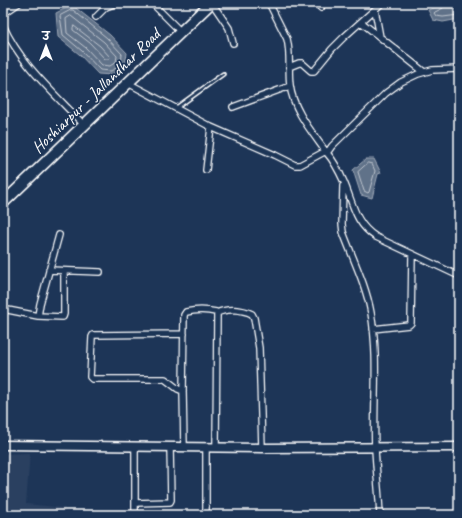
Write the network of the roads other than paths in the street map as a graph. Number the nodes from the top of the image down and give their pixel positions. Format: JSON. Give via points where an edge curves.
{"nodes":[{"id":1,"x":19,"y":3,"type":"edge"},
{"id":2,"x":116,"y":3,"type":"edge"},
{"id":3,"x":152,"y":3,"type":"edge"},
{"id":4,"x":211,"y":3,"type":"edge"},
{"id":5,"x":269,"y":3,"type":"edge"},
{"id":6,"x":316,"y":3,"type":"edge"},
{"id":7,"x":382,"y":3,"type":"edge"},
{"id":8,"x":321,"y":8,"type":"dead end"},
{"id":9,"x":375,"y":10,"type":"junction"},
{"id":10,"x":3,"y":14,"type":"edge"},
{"id":11,"x":96,"y":17,"type":"dead end"},
{"id":12,"x":361,"y":22,"type":"junction"},
{"id":13,"x":3,"y":25,"type":"edge"},
{"id":14,"x":181,"y":32,"type":"junction"},
{"id":15,"x":380,"y":37,"type":"junction"},
{"id":16,"x":233,"y":43,"type":"dead end"},
{"id":17,"x":289,"y":67,"type":"junction"},
{"id":18,"x":459,"y":68,"type":"edge"},
{"id":19,"x":424,"y":72,"type":"junction"},
{"id":20,"x":223,"y":74,"type":"dead end"},
{"id":21,"x":128,"y":83,"type":"junction"},
{"id":22,"x":290,"y":86,"type":"junction"},
{"id":23,"x":233,"y":108,"type":"dead end"},
{"id":24,"x":176,"y":109,"type":"junction"},
{"id":25,"x":84,"y":125,"type":"junction"},
{"id":26,"x":211,"y":127,"type":"junction"},
{"id":27,"x":327,"y":152,"type":"junction"},
{"id":28,"x":206,"y":170,"type":"dead end"},
{"id":29,"x":344,"y":182,"type":"junction"},
{"id":30,"x":3,"y":202,"type":"edge"},
{"id":31,"x":59,"y":235,"type":"dead end"},
{"id":32,"x":412,"y":254,"type":"junction"},
{"id":33,"x":49,"y":270,"type":"junction"},
{"id":34,"x":64,"y":271,"type":"junction"},
{"id":35,"x":100,"y":272,"type":"dead end"},
{"id":36,"x":459,"y":276,"type":"edge"},
{"id":37,"x":3,"y":309,"type":"edge"},
{"id":38,"x":217,"y":313,"type":"junction"},
{"id":39,"x":38,"y":316,"type":"junction"},
{"id":40,"x":373,"y":329,"type":"junction"},
{"id":41,"x":184,"y":334,"type":"junction"},
{"id":42,"x":183,"y":391,"type":"junction"},
{"id":43,"x":3,"y":445,"type":"edge"},
{"id":44,"x":135,"y":447,"type":"junction"},
{"id":45,"x":170,"y":447,"type":"junction"},
{"id":46,"x":184,"y":447,"type":"junction"},
{"id":47,"x":206,"y":447,"type":"junction"},
{"id":48,"x":216,"y":447,"type":"junction"},
{"id":49,"x":375,"y":447,"type":"junction"},
{"id":50,"x":459,"y":447,"type":"edge"},
{"id":51,"x":262,"y":448,"type":"junction"},
{"id":52,"x":135,"y":503,"type":"junction"},
{"id":53,"x":135,"y":515,"type":"edge"},
{"id":54,"x":206,"y":515,"type":"edge"},
{"id":55,"x":380,"y":515,"type":"edge"}],
"edges":[{"from":1,"to":10,"type":"street"},
{"from":2,"to":11,"type":"street","via":[[108,6]]},
{"from":3,"to":14,"type":"street"},
{"from":4,"to":14,"type":"highway","name":"Hoshiarpur - Jallandhar Road"},
{"from":4,"to":16,"type":"street","via":[[229,28]]},
{"from":5,"to":17,"type":"street","via":[[289,48]]},
{"from":6,"to":8,"type":"street"},
{"from":7,"to":9,"type":"street"},
{"from":9,"to":12,"type":"street"},
{"from":9,"to":15,"type":"street"},
{"from":12,"to":15,"type":"street"},
{"from":12,"to":17,"type":"street","via":[[348,32],[314,71],[302,63]]},
{"from":13,"to":25,"type":"street","via":[[31,69]]},
{"from":14,"to":21,"type":"highway","name":"Hoshiarpur - Jallandhar Road"},
{"from":15,"to":19,"type":"street"},
{"from":17,"to":22,"type":"street"},
{"from":18,"to":19,"type":"street"},
{"from":19,"to":27,"type":"street","via":[[410,77],[390,90]]},
{"from":20,"to":24,"type":"lane"},
{"from":21,"to":24,"type":"street"},
{"from":21,"to":25,"type":"highway","name":"Hoshiarpur - Jallandhar Road"},
{"from":22,"to":23,"type":"street"},
{"from":22,"to":27,"type":"street","via":[[297,108]]},
{"from":24,"to":26,"type":"street"},
{"from":25,"to":30,"type":"highway","name":"Hoshiarpur - Jallandhar Road"},
{"from":26,"to":27,"type":"street","via":[[295,165]]},
{"from":26,"to":28,"type":"street"},
{"from":27,"to":29,"type":"street"},
{"from":29,"to":32,"type":"street","via":[[356,216],[365,230]]},
{"from":29,"to":40,"type":"street","via":[[343,232],[364,287]]},
{"from":31,"to":33,"type":"street"},
{"from":32,"to":36,"type":"street"},
{"from":32,"to":40,"type":"street","via":[[411,323]]},
{"from":33,"to":34,"type":"street"},
{"from":33,"to":39,"type":"street"},
{"from":34,"to":35,"type":"street"},
{"from":34,"to":39,"type":"street","via":[[64,316]]},
{"from":37,"to":39,"type":"street"},
{"from":38,"to":41,"type":"street","via":[[186,312]]},
{"from":38,"to":48,"type":"street"},
{"from":38,"to":51,"type":"street","via":[[241,311],[252,314],[254,318],[259,348]]},
{"from":40,"to":49,"type":"street"},
{"from":41,"to":42,"type":"street"},
{"from":41,"to":42,"type":"street","via":[[93,335],[90,377],[165,378],[178,390]]},
{"from":42,"to":46,"type":"street"},
{"from":43,"to":44,"type":"street"},
{"from":44,"to":45,"type":"street"},
{"from":44,"to":52,"type":"street"},
{"from":45,"to":46,"type":"street"},
{"from":45,"to":52,"type":"street","via":[[170,502]]},
{"from":46,"to":47,"type":"street"},
{"from":47,"to":48,"type":"street"},
{"from":47,"to":54,"type":"street"},
{"from":48,"to":51,"type":"street"},
{"from":49,"to":50,"type":"street"},
{"from":49,"to":51,"type":"street"},
{"from":49,"to":55,"type":"street"},
{"from":52,"to":53,"type":"street"}]}
